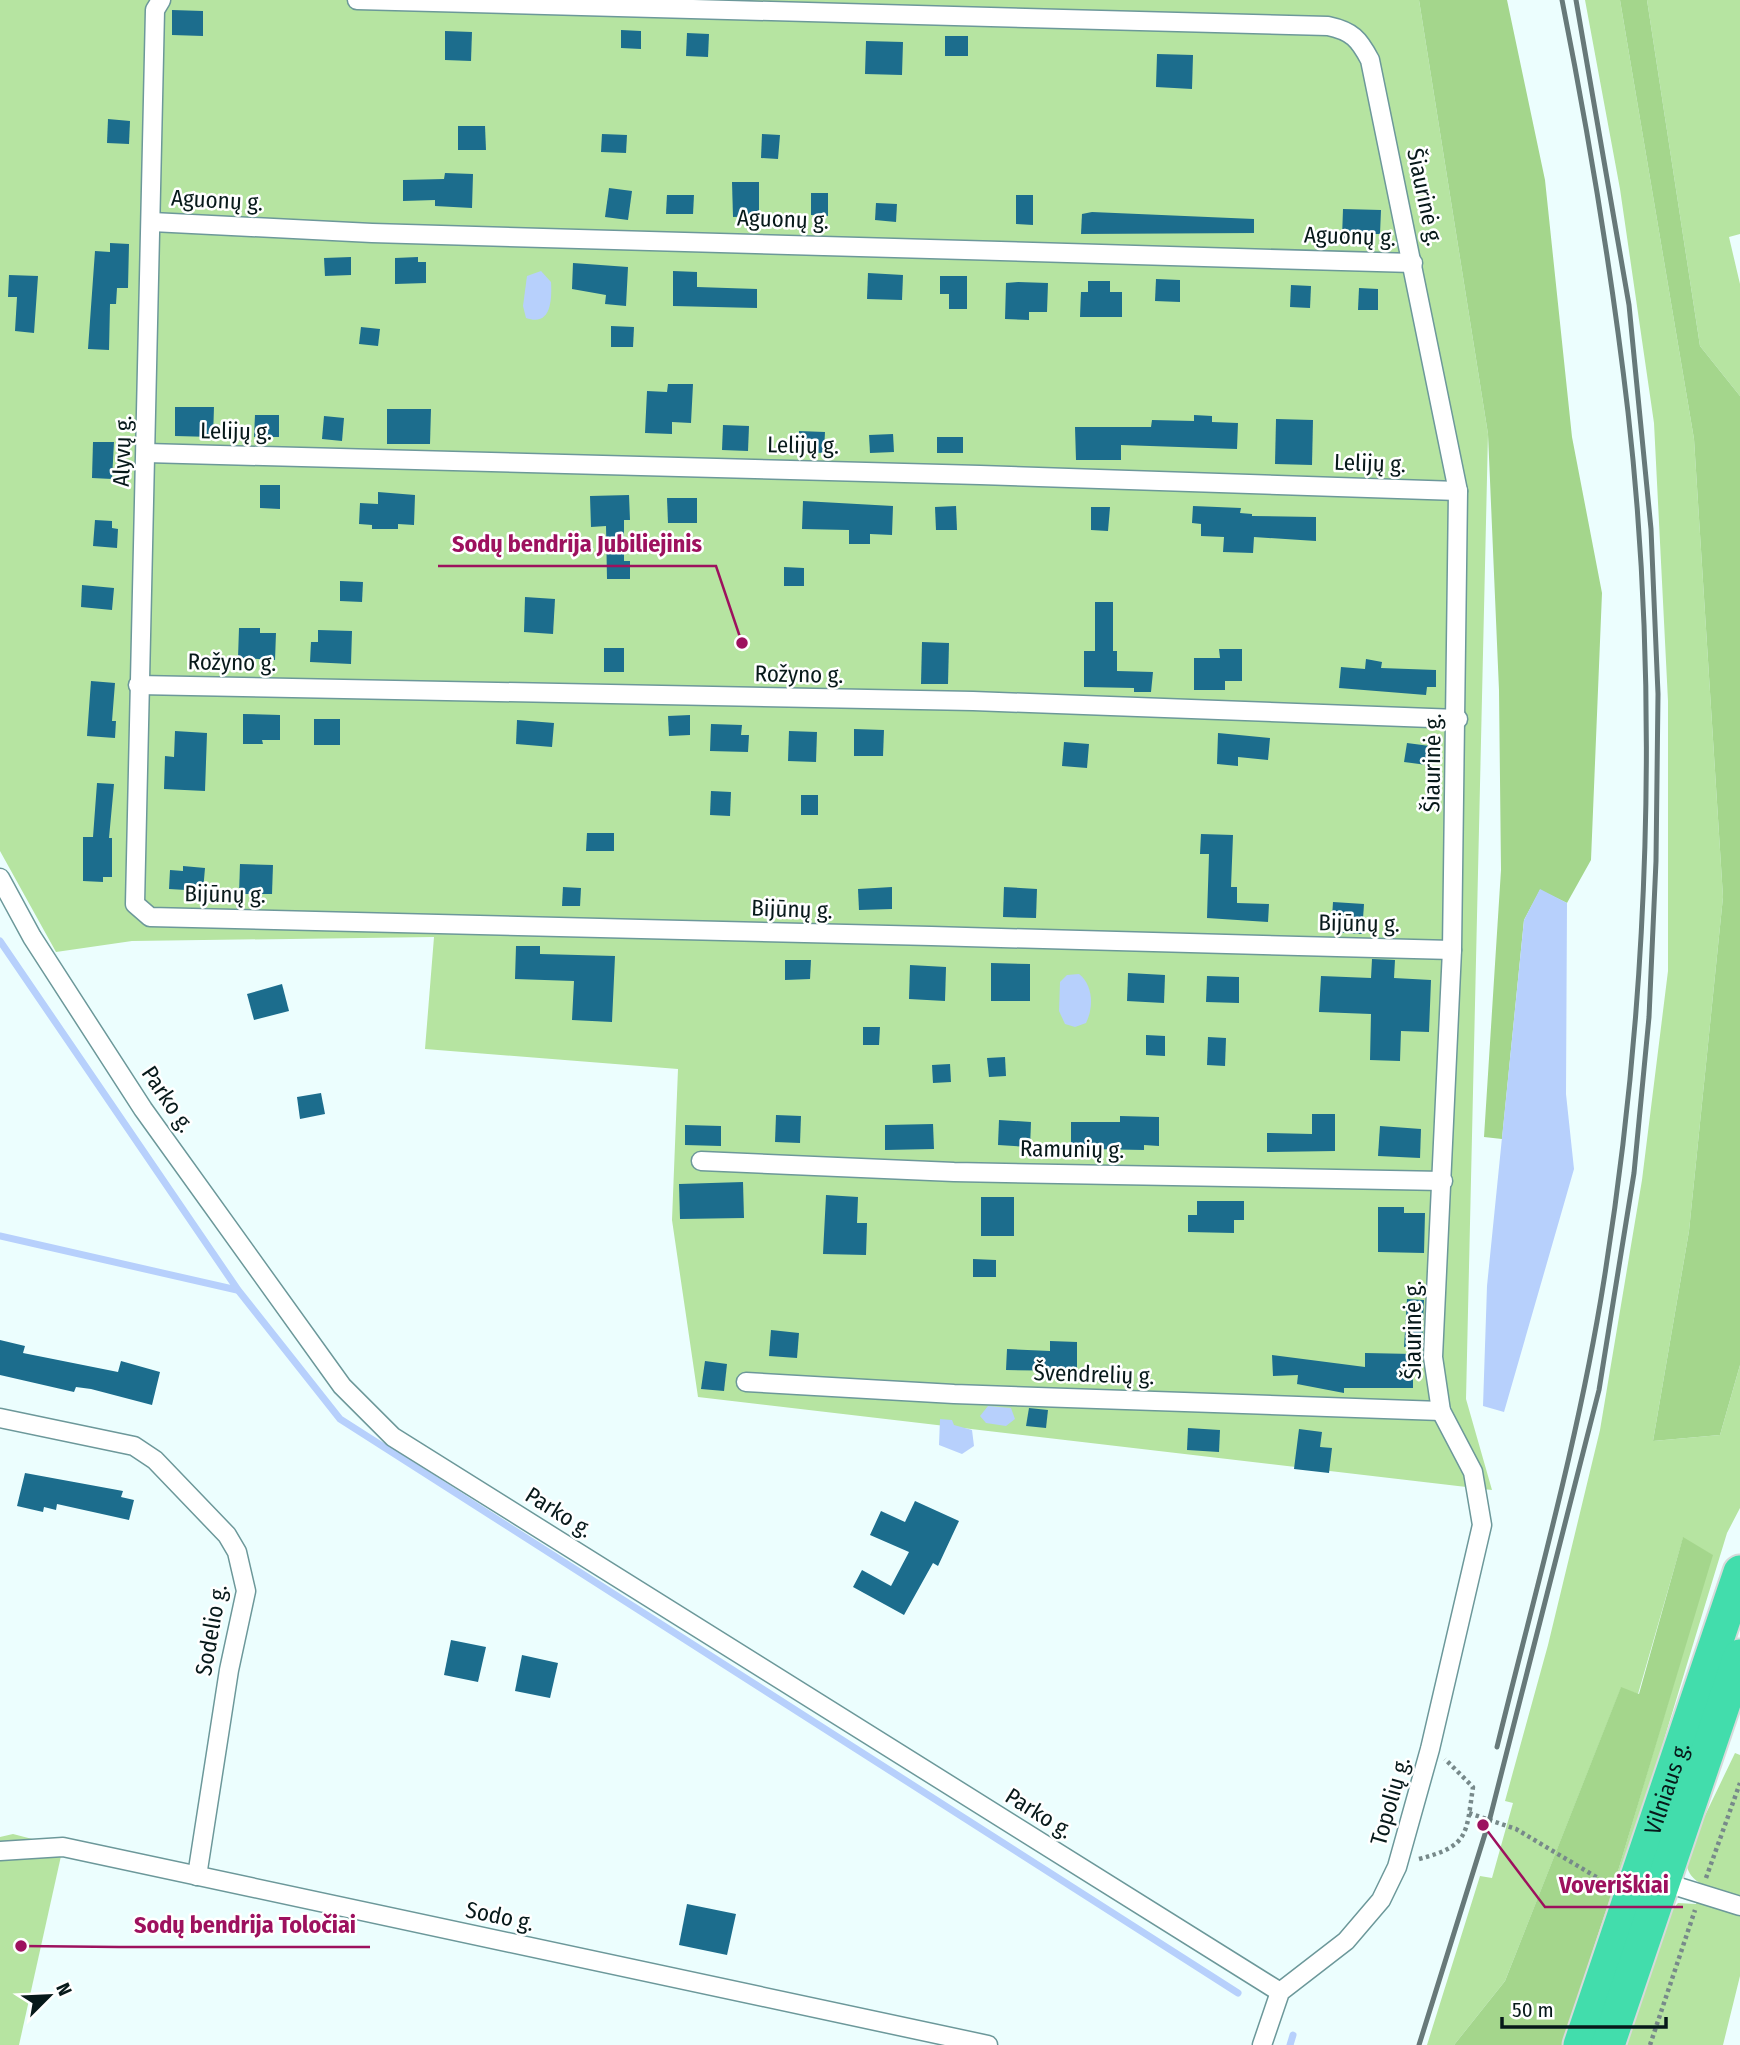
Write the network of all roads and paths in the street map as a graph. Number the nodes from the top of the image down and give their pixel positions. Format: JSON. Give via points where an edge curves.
{"nodes":[{"id":1,"x":161,"y":0,"type":"edge"},
{"id":2,"x":356,"y":0,"type":"edge"},
{"id":3,"x":152,"y":222,"type":"junction"},
{"id":4,"x":1413,"y":262,"type":"junction"},
{"id":5,"x":146,"y":453,"type":"junction"},
{"id":6,"x":1458,"y":491,"type":"junction"},
{"id":7,"x":138,"y":685,"type":"junction"},
{"id":8,"x":1458,"y":719,"type":"junction"},
{"id":9,"x":0,"y":878,"type":"edge"},
{"id":10,"x":135,"y":904,"type":"joint"},
{"id":11,"x":1452,"y":950,"type":"junction"},
{"id":12,"x":701,"y":1161,"type":"dead end"},
{"id":13,"x":1443,"y":1181,"type":"junction"},
{"id":14,"x":746,"y":1382,"type":"dead end"},
{"id":15,"x":1441,"y":1411,"type":"junction"},
{"id":16,"x":0,"y":1418,"type":"edge"},
{"id":17,"x":1482,"y":1524,"type":"joint"},
{"id":18,"x":1740,"y":1572,"type":"edge"},
{"id":19,"x":1740,"y":1656,"type":"edge"},
{"id":20,"x":1430,"y":1749,"type":"junction"},
{"id":21,"x":1469,"y":1813,"type":"junction"},
{"id":22,"x":0,"y":1851,"type":"edge"},
{"id":23,"x":1397,"y":1867,"type":"junction"},
{"id":24,"x":197,"y":1876,"type":"junction"},
{"id":25,"x":1663,"y":1882,"type":"junction"},
{"id":26,"x":1740,"y":1906,"type":"edge"},
{"id":27,"x":1635,"y":1924,"type":"junction"},
{"id":28,"x":1683,"y":1944,"type":"dead end"},
{"id":29,"x":1280,"y":1992,"type":"junction"},
{"id":30,"x":988,"y":2045,"type":"edge"},
{"id":31,"x":1262,"y":2045,"type":"edge"},
{"id":32,"x":1580,"y":2045,"type":"edge"},
{"id":33,"x":1608,"y":2045,"type":"edge"}],
"edges":[{"from":1,"to":3,"type":"street","name":"Alyvų g.","via":[[155,10]]},
{"from":2,"to":4,"type":"street","name":"Šiaurinė g.","via":[[1344,29],[1359,38],[1370,60]]},
{"from":3,"to":4,"type":"street","name":"Aguonų g.","via":[[372,233]]},
{"from":3,"to":5,"type":"street","name":"Alyvų g."},
{"from":4,"to":6,"type":"street","name":"Šiaurinė g."},
{"from":5,"to":6,"type":"street","name":"Lelijų g."},
{"from":5,"to":7,"type":"street","name":"Alyvų g."},
{"from":6,"to":8,"type":"street","name":"Šiaurinė g."},
{"from":7,"to":8,"type":"street","name":"Rožyno g.","via":[[973,701]]},
{"from":7,"to":10,"type":"street","name":"Alyvų g."},
{"from":8,"to":11,"type":"street","name":"Šiaurinė g."},
{"from":9,"to":29,"type":"street","name":"Parko g.","via":[[32,937],[143,1109],[342,1386],[393,1437]]},
{"from":10,"to":11,"type":"street","name":"Bijūnų g.","via":[[150,917]]},
{"from":11,"to":13,"type":"street","name":"Šiaurinė g."},
{"from":12,"to":13,"type":"street","name":"Ramunių g.","via":[[954,1172]]},
{"from":13,"to":15,"type":"street","name":"Šiaurinė g.","via":[[1433,1357]]},
{"from":14,"to":15,"type":"street","name":"Švendrelių g."},
{"from":15,"to":17,"type":"street","name":"Šiaurinė g.","via":[[1473,1472]]},
{"from":16,"to":24,"type":"street","name":"Sodelio g.","via":[[134,1446],[155,1460],[227,1535],[237,1552],[246,1591]]},
{"from":17,"to":20,"type":"street","name":"Topolių g."},
{"from":18,"to":27,"type":"highway","name":"Vilniaus g."},
{"from":19,"to":25,"type":"highway","name":"Vilniaus g."},
{"from":20,"to":21,"type":"path","via":[[1452,1763],[1473,1787]]},
{"from":20,"to":23,"type":"street","name":"Topolių g."},
{"from":21,"to":23,"type":"path","via":[[1462,1839],[1447,1852]]},
{"from":21,"to":27,"type":"path","via":[[1516,1829],[1620,1892],[1614,1914]]},
{"from":22,"to":24,"type":"street","name":"Sodo g.","via":[[63,1847]]},
{"from":23,"to":29,"type":"street","name":"Topolių g.","via":[[1381,1900],[1346,1941]]},
{"from":24,"to":30,"type":"street","name":"Sodo g."},
{"from":25,"to":26,"type":"street"},
{"from":25,"to":27,"type":"highway","name":"Vilniaus g."},
{"from":27,"to":28,"type":"path"},
{"from":27,"to":32,"type":"highway","name":"Vilniaus g."},
{"from":27,"to":33,"type":"highway","name":"Vilniaus g."},
{"from":29,"to":31,"type":"street"}]}
